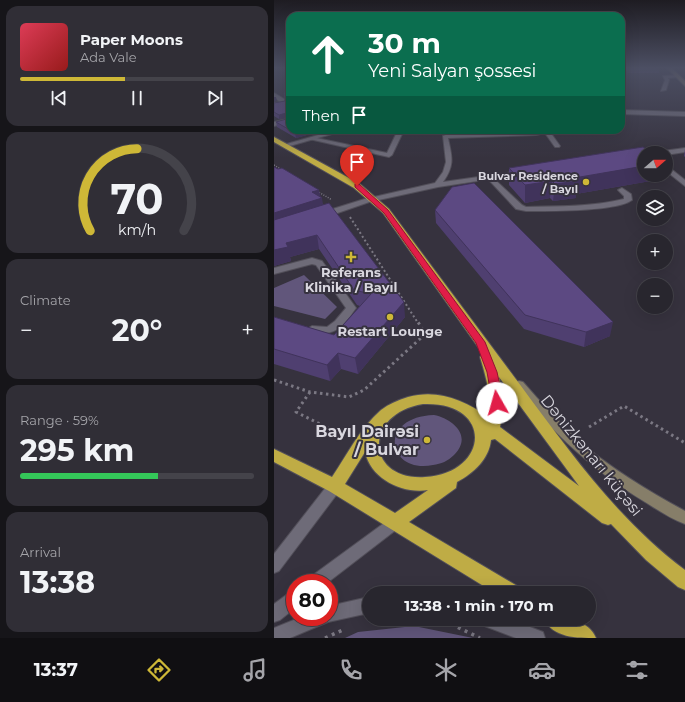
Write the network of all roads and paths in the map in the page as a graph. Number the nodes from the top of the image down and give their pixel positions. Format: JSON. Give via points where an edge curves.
{"nodes":[{"id":1,"x":278,"y":98,"type":"edge"},
{"id":2,"x":274,"y":105,"type":"edge"},
{"id":3,"x":286,"y":107,"type":"edge"},
{"id":4,"x":274,"y":109,"type":"edge"},
{"id":5,"x":625,"y":112,"type":"edge"},
{"id":6,"x":685,"y":114,"type":"edge"},
{"id":7,"x":286,"y":121,"type":"edge"},
{"id":8,"x":275,"y":123,"type":"edge"},
{"id":9,"x":329,"y":134,"type":"edge"},
{"id":10,"x":399,"y":134,"type":"edge"},
{"id":11,"x":481,"y":134,"type":"edge"},
{"id":12,"x":550,"y":134,"type":"edge"},
{"id":13,"x":274,"y":139,"type":"edge"},
{"id":14,"x":312,"y":139,"type":"junction"},
{"id":15,"x":286,"y":145,"type":"junction"},
{"id":16,"x":557,"y":146,"type":"dead end"},
{"id":17,"x":685,"y":150,"type":"edge"},
{"id":18,"x":673,"y":152,"type":"edge"},
{"id":19,"x":529,"y":172,"type":"edge"},
{"id":20,"x":673,"y":173,"type":"edge"},
{"id":21,"x":490,"y":178,"type":"junction"},
{"id":22,"x":685,"y":184,"type":"edge"},
{"id":23,"x":438,"y":185,"type":"junction"},
{"id":24,"x":622,"y":190,"type":"edge"},
{"id":25,"x":374,"y":199,"type":"junction"},
{"id":26,"x":312,"y":219,"type":"edge"},
{"id":27,"x":274,"y":271,"type":"edge"},
{"id":28,"x":302,"y":326,"type":"edge"},
{"id":29,"x":481,"y":342,"type":"junction"},
{"id":30,"x":310,"y":392,"type":"dead end"},
{"id":31,"x":467,"y":410,"type":"junction"},
{"id":32,"x":377,"y":423,"type":"junction"},
{"id":33,"x":589,"y":427,"type":"dead end"},
{"id":34,"x":492,"y":429,"type":"junction"},
{"id":35,"x":334,"y":431,"type":"dead end"},
{"id":36,"x":685,"y":443,"type":"edge"},
{"id":37,"x":480,"y":454,"type":"junction"},
{"id":38,"x":274,"y":455,"type":"edge"},
{"id":39,"x":464,"y":472,"type":"junction"},
{"id":40,"x":335,"y":486,"type":"junction"},
{"id":41,"x":685,"y":518,"type":"edge"},
{"id":42,"x":396,"y":522,"type":"junction"},
{"id":43,"x":633,"y":537,"type":"junction"},
{"id":44,"x":274,"y":566,"type":"edge"},
{"id":45,"x":327,"y":574,"type":"edge"},
{"id":46,"x":685,"y":581,"type":"edge"},
{"id":47,"x":501,"y":586,"type":"edge"},
{"id":48,"x":286,"y":605,"type":"edge"},
{"id":49,"x":362,"y":607,"type":"edge"},
{"id":50,"x":338,"y":612,"type":"edge"},
{"id":51,"x":274,"y":614,"type":"edge"},
{"id":52,"x":299,"y":626,"type":"edge"},
{"id":53,"x":455,"y":626,"type":"edge"},
{"id":54,"x":506,"y":626,"type":"edge"},
{"id":55,"x":566,"y":626,"type":"edge"},
{"id":56,"x":274,"y":636,"type":"edge"},
{"id":57,"x":480,"y":638,"type":"edge"},
{"id":58,"x":537,"y":638,"type":"edge"},
{"id":59,"x":586,"y":638,"type":"edge"}],
"edges":[{"from":1,"to":2,"type":"street","via":[[283,102]]},
{"from":3,"to":4,"type":"street"},
{"from":5,"to":6,"type":"street"},
{"from":7,"to":8,"type":"street"},
{"from":9,"to":14,"type":"street"},
{"from":10,"to":14,"type":"street","via":[[389,154],[386,155]]},
{"from":11,"to":23,"type":"street","via":[[445,138],[450,164],[449,170]]},
{"from":12,"to":16,"type":"street"},
{"from":13,"to":15,"type":"highway","name":"Dənizkənarı küçəsi"},
{"from":14,"to":15,"type":"street"},
{"from":15,"to":25,"type":"highway","name":"Dənizkənarı küçəsi","via":[[357,186]]},
{"from":17,"to":18,"type":"street"},
{"from":19,"to":21,"type":"street"},
{"from":20,"to":22,"type":"street"},
{"from":21,"to":23,"type":"street"},
{"from":21,"to":24,"type":"street","via":[[519,207],[526,209],[593,206],[628,200],[628,196]]},
{"from":23,"to":25,"type":"street"},
{"from":25,"to":26,"type":"street"},
{"from":25,"to":29,"type":"highway","name":"Dənizkənarı küçəsi","via":[[398,227]]},
{"from":27,"to":28,"type":"street","via":[[312,261],[319,263],[352,308],[332,330],[323,332]]},
{"from":29,"to":34,"type":"highway","via":[[496,390],[496,414]]},
{"from":29,"to":41,"type":"main road","via":[[550,420],[585,453],[618,477]]},
{"from":29,"to":43,"type":"highway","name":"Dənizkənarı küçəsi","via":[[567,460]]},
{"from":30,"to":35,"type":"path","via":[[296,412]]},
{"from":31,"to":32,"type":"highway","via":[[455,403],[441,400],[412,401],[398,406]]},
{"from":31,"to":34,"type":"highway"},
{"from":31,"to":37,"type":"highway","via":[[480,425],[483,434]]},
{"from":32,"to":39,"type":"highway","via":[[371,435],[370,448],[374,460],[383,471],[397,480],[414,484],[432,484],[450,480]]},
{"from":32,"to":40,"type":"highway"},
{"from":33,"to":36,"type":"path","via":[[624,406]]},
{"from":34,"to":37,"type":"highway"},
{"from":34,"to":43,"type":"highway"},
{"from":37,"to":39,"type":"highway"},
{"from":38,"to":40,"type":"highway"},
{"from":39,"to":42,"type":"highway"},
{"from":40,"to":42,"type":"highway"},
{"from":40,"to":44,"type":"street"},
{"from":42,"to":45,"type":"street"},
{"from":42,"to":47,"type":"highway"},
{"from":43,"to":46,"type":"highway","name":"Dənizkənarı küçəsi"},
{"from":48,"to":51,"type":"street"},
{"from":49,"to":50,"type":"street"},
{"from":52,"to":56,"type":"street"},
{"from":53,"to":57,"type":"path"},
{"from":54,"to":58,"type":"street"},
{"from":55,"to":59,"type":"highway"}]}
